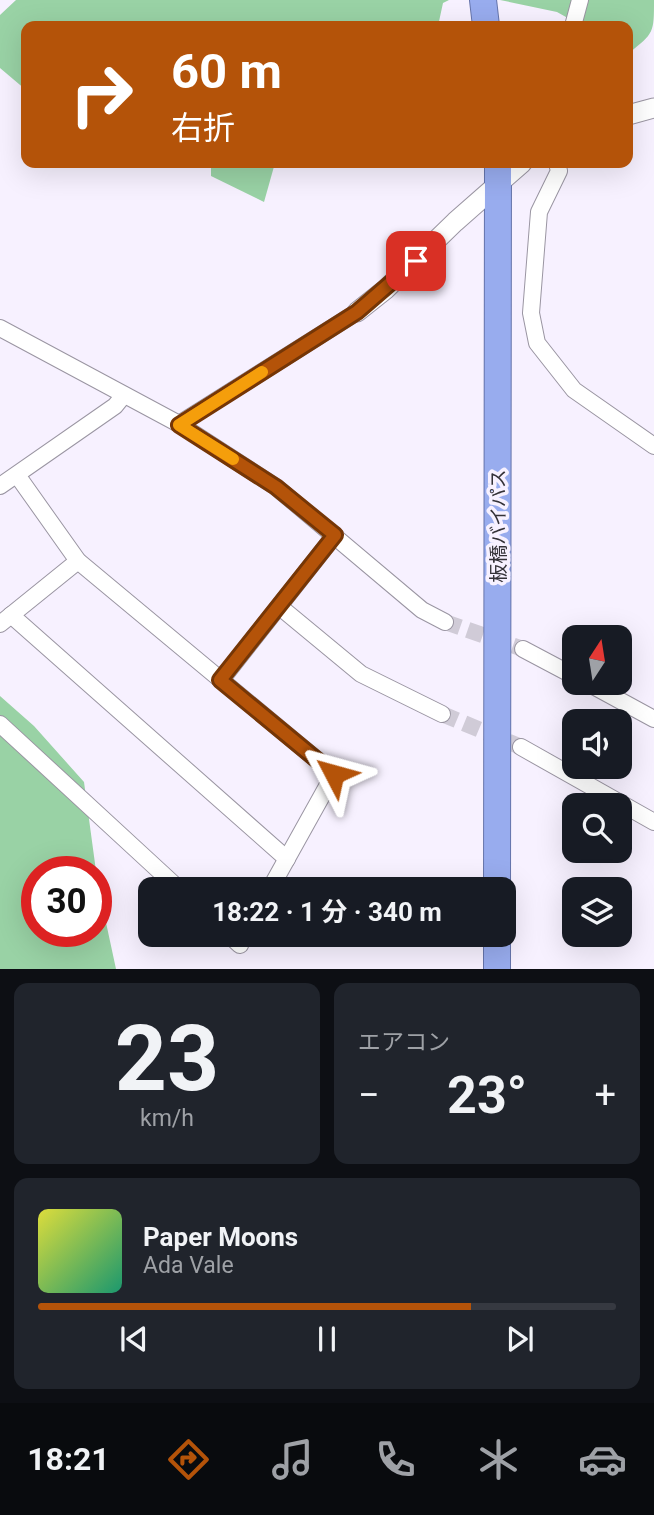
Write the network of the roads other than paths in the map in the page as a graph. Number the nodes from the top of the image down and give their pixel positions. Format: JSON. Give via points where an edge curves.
{"nodes":[{"id":1,"x":483,"y":0,"type":"edge"},
{"id":2,"x":580,"y":0,"type":"edge"},
{"id":3,"x":485,"y":21,"type":"edge"},
{"id":4,"x":574,"y":21,"type":"edge"},
{"id":5,"x":654,"y":108,"type":"edge"},
{"id":6,"x":633,"y":114,"type":"edge"},
{"id":7,"x":558,"y":168,"type":"edge"},
{"id":8,"x":498,"y":172,"type":"edge"},
{"id":9,"x":357,"y":312,"type":"joint"},
{"id":10,"x":0,"y":328,"type":"edge"},
{"id":11,"x":124,"y":395,"type":"junction"},
{"id":12,"x":179,"y":425,"type":"junction"},
{"id":13,"x":654,"y":446,"type":"edge"},
{"id":14,"x":17,"y":475,"type":"junction"},
{"id":15,"x":0,"y":486,"type":"edge"},
{"id":16,"x":335,"y":535,"type":"junction"},
{"id":17,"x":78,"y":561,"type":"junction"},
{"id":18,"x":280,"y":607,"type":"junction"},
{"id":19,"x":6,"y":619,"type":"edge"},
{"id":20,"x":445,"y":622,"type":"tunnel mouth"},
{"id":21,"x":523,"y":649,"type":"tunnel mouth"},
{"id":22,"x":562,"y":670,"type":"edge"},
{"id":23,"x":220,"y":680,"type":"junction"},
{"id":24,"x":610,"y":695,"type":"edge"},
{"id":25,"x":442,"y":713,"type":"tunnel mouth"},
{"id":26,"x":654,"y":719,"type":"edge"},
{"id":27,"x":0,"y":724,"type":"edge"},
{"id":28,"x":521,"y":747,"type":"tunnel mouth"},
{"id":29,"x":654,"y":822,"type":"edge"},
{"id":30,"x":287,"y":859,"type":"junction"},
{"id":31,"x":165,"y":877,"type":"edge"},
{"id":32,"x":277,"y":877,"type":"edge"},
{"id":33,"x":497,"y":877,"type":"edge"},
{"id":34,"x":497,"y":947,"type":"edge"},
{"id":35,"x":497,"y":969,"type":"edge"}],
"edges":[{"from":1,"to":3,"type":"highway"},
{"from":2,"to":4,"type":"street"},
{"from":5,"to":6,"type":"street"},
{"from":7,"to":13,"type":"street","via":[[539,212],[531,313],[537,343],[573,390]]},
{"from":8,"to":9,"type":"street","via":[[416,261]]},
{"from":8,"to":33,"type":"highway","name":"板橋バイパス"},
{"from":9,"to":12,"type":"street"},
{"from":10,"to":11,"type":"street"},
{"from":11,"to":12,"type":"street"},
{"from":11,"to":14,"type":"street"},
{"from":12,"to":16,"type":"street","via":[[276,487]]},
{"from":14,"to":15,"type":"street"},
{"from":14,"to":17,"type":"street"},
{"from":16,"to":18,"type":"street"},
{"from":16,"to":20,"type":"street","via":[[422,610]]},
{"from":17,"to":19,"type":"street"},
{"from":17,"to":23,"type":"street"},
{"from":18,"to":23,"type":"street"},
{"from":18,"to":25,"type":"street","via":[[361,674]]},
{"from":19,"to":30,"type":"street"},
{"from":21,"to":22,"type":"street"},
{"from":23,"to":30,"type":"street","via":[[334,774]]},
{"from":24,"to":26,"type":"street"},
{"from":27,"to":31,"type":"street"},
{"from":28,"to":29,"type":"street"},
{"from":30,"to":32,"type":"street"},
{"from":34,"to":35,"type":"highway"}]}
